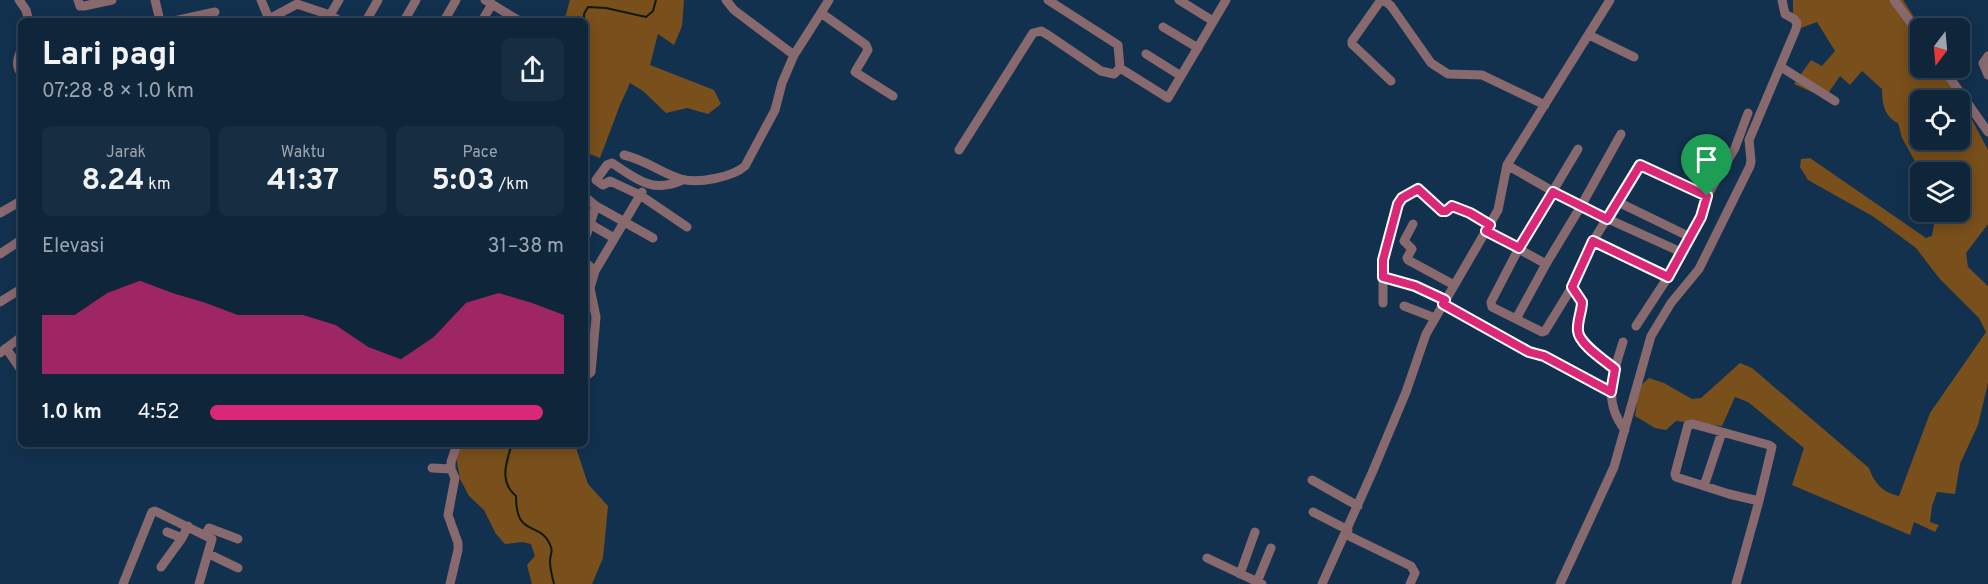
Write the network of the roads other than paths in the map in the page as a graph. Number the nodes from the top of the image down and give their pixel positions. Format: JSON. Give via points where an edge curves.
{"nodes":[{"id":1,"x":19,"y":0,"type":"edge"},
{"id":2,"x":78,"y":0,"type":"edge"},
{"id":3,"x":112,"y":0,"type":"edge"},
{"id":4,"x":155,"y":0,"type":"edge"},
{"id":5,"x":261,"y":0,"type":"edge"},
{"id":6,"x":339,"y":0,"type":"edge"},
{"id":7,"x":378,"y":0,"type":"edge"},
{"id":8,"x":416,"y":0,"type":"edge"},
{"id":9,"x":456,"y":0,"type":"edge"},
{"id":10,"x":726,"y":0,"type":"edge"},
{"id":11,"x":829,"y":0,"type":"edge"},
{"id":12,"x":1048,"y":0,"type":"edge"},
{"id":13,"x":1179,"y":0,"type":"edge"},
{"id":14,"x":1226,"y":0,"type":"edge"},
{"id":15,"x":1382,"y":0,"type":"edge"},
{"id":16,"x":1610,"y":0,"type":"edge"},
{"id":17,"x":1782,"y":0,"type":"edge"},
{"id":18,"x":1893,"y":0,"type":"edge"},
{"id":19,"x":298,"y":2,"type":"edge"},
{"id":20,"x":488,"y":2,"type":"edge"},
{"id":21,"x":215,"y":12,"type":"dead end"},
{"id":22,"x":821,"y":13,"type":"junction"},
{"id":23,"x":330,"y":15,"type":"junction"},
{"id":24,"x":28,"y":18,"type":"edge"},
{"id":25,"x":159,"y":18,"type":"edge"},
{"id":26,"x":188,"y":18,"type":"edge"},
{"id":27,"x":267,"y":18,"type":"edge"},
{"id":28,"x":271,"y":18,"type":"edge"},
{"id":29,"x":335,"y":18,"type":"edge"},
{"id":30,"x":368,"y":18,"type":"edge"},
{"id":31,"x":406,"y":18,"type":"edge"},
{"id":32,"x":446,"y":18,"type":"edge"},
{"id":33,"x":483,"y":18,"type":"edge"},
{"id":34,"x":515,"y":18,"type":"edge"},
{"id":35,"x":1214,"y":21,"type":"junction"},
{"id":36,"x":1910,"y":22,"type":"edge"},
{"id":37,"x":1163,"y":27,"type":"dead end"},
{"id":38,"x":1589,"y":35,"type":"junction"},
{"id":39,"x":1198,"y":48,"type":"junction"},
{"id":40,"x":794,"y":54,"type":"junction"},
{"id":41,"x":1146,"y":54,"type":"dead end"},
{"id":42,"x":1988,"y":56,"type":"edge"},
{"id":43,"x":1634,"y":57,"type":"dead end"},
{"id":44,"x":1120,"y":68,"type":"junction"},
{"id":45,"x":1781,"y":68,"type":"junction"},
{"id":46,"x":1988,"y":75,"type":"edge"},
{"id":47,"x":1181,"y":76,"type":"junction"},
{"id":48,"x":1950,"y":78,"type":"edge"},
{"id":49,"x":1391,"y":81,"type":"dead end"},
{"id":50,"x":893,"y":96,"type":"dead end"},
{"id":51,"x":1835,"y":100,"type":"dead end"},
{"id":52,"x":1545,"y":105,"type":"junction"},
{"id":53,"x":1748,"y":113,"type":"dead end"},
{"id":54,"x":1988,"y":132,"type":"edge"},
{"id":55,"x":1621,"y":134,"type":"dead end"},
{"id":56,"x":1578,"y":149,"type":"dead end"},
{"id":57,"x":959,"y":150,"type":"dead end"},
{"id":58,"x":624,"y":155,"type":"dead end"},
{"id":59,"x":1507,"y":165,"type":"junction"},
{"id":60,"x":683,"y":180,"type":"junction"},
{"id":61,"x":646,"y":185,"type":"junction"},
{"id":62,"x":1553,"y":192,"type":"junction"},
{"id":63,"x":640,"y":195,"type":"junction"},
{"id":64,"x":1707,"y":196,"type":"junction"},
{"id":65,"x":588,"y":200,"type":"edge"},
{"id":66,"x":1618,"y":202,"type":"junction"},
{"id":67,"x":18,"y":203,"type":"edge"},
{"id":68,"x":597,"y":206,"type":"junction"},
{"id":69,"x":1581,"y":206,"type":"junction"},
{"id":70,"x":0,"y":213,"type":"edge"},
{"id":71,"x":1607,"y":219,"type":"junction"},
{"id":72,"x":624,"y":221,"type":"junction"},
{"id":73,"x":590,"y":224,"type":"junction"},
{"id":74,"x":1413,"y":224,"type":"dead end"},
{"id":75,"x":687,"y":227,"type":"dead end"},
{"id":76,"x":1488,"y":228,"type":"junction"},
{"id":77,"x":588,"y":230,"type":"edge"},
{"id":78,"x":1690,"y":237,"type":"junction"},
{"id":79,"x":614,"y":238,"type":"junction"},
{"id":80,"x":653,"y":238,"type":"dead end"},
{"id":81,"x":1593,"y":241,"type":"junction"},
{"id":82,"x":18,"y":242,"type":"edge"},
{"id":83,"x":1519,"y":248,"type":"junction"},
{"id":84,"x":1681,"y":252,"type":"junction"},
{"id":85,"x":0,"y":254,"type":"edge"},
{"id":86,"x":588,"y":264,"type":"edge"},
{"id":87,"x":1546,"y":264,"type":"junction"},
{"id":88,"x":596,"y":271,"type":"junction"},
{"id":89,"x":1383,"y":277,"type":"junction"},
{"id":90,"x":1668,"y":277,"type":"junction"},
{"id":91,"x":1454,"y":285,"type":"junction"},
{"id":92,"x":1572,"y":287,"type":"junction"},
{"id":93,"x":588,"y":291,"type":"edge"},
{"id":94,"x":18,"y":293,"type":"edge"},
{"id":95,"x":0,"y":302,"type":"edge"},
{"id":96,"x":1444,"y":302,"type":"junction"},
{"id":97,"x":1383,"y":303,"type":"dead end"},
{"id":98,"x":1404,"y":306,"type":"dead end"},
{"id":99,"x":596,"y":317,"type":"junction"},
{"id":100,"x":1435,"y":318,"type":"junction"},
{"id":101,"x":588,"y":319,"type":"edge"},
{"id":102,"x":1516,"y":320,"type":"junction"},
{"id":103,"x":1636,"y":326,"type":"dead end"},
{"id":104,"x":18,"y":339,"type":"edge"},
{"id":105,"x":1623,"y":342,"type":"dead end"},
{"id":106,"x":3,"y":350,"type":"edge"},
{"id":107,"x":18,"y":367,"type":"edge"},
{"id":108,"x":1615,"y":369,"type":"junction"},
{"id":109,"x":588,"y":374,"type":"edge"},
{"id":110,"x":1611,"y":392,"type":"junction"},
{"id":111,"x":1625,"y":430,"type":"junction"},
{"id":112,"x":1722,"y":432,"type":"junction"},
{"id":113,"x":456,"y":447,"type":"edge"},
{"id":114,"x":432,"y":468,"type":"dead end"},
{"id":115,"x":451,"y":469,"type":"junction"},
{"id":116,"x":1312,"y":480,"type":"dead end"},
{"id":117,"x":1704,"y":486,"type":"junction"},
{"id":118,"x":1759,"y":501,"type":"junction"},
{"id":119,"x":1358,"y":506,"type":"junction"},
{"id":120,"x":1313,"y":512,"type":"dead end"},
{"id":121,"x":188,"y":526,"type":"junction"},
{"id":122,"x":167,"y":532,"type":"dead end"},
{"id":123,"x":1255,"y":532,"type":"dead end"},
{"id":124,"x":1346,"y":532,"type":"junction"},
{"id":125,"x":205,"y":535,"type":"junction"},
{"id":126,"x":182,"y":538,"type":"junction"},
{"id":127,"x":238,"y":539,"type":"dead end"},
{"id":128,"x":1271,"y":548,"type":"dead end"},
{"id":129,"x":209,"y":554,"type":"junction"},
{"id":130,"x":1207,"y":558,"type":"dead end"},
{"id":131,"x":161,"y":567,"type":"dead end"},
{"id":132,"x":238,"y":568,"type":"dead end"},
{"id":133,"x":1240,"y":574,"type":"junction"},
{"id":134,"x":1260,"y":583,"type":"edge"},
{"id":135,"x":123,"y":584,"type":"edge"},
{"id":136,"x":199,"y":584,"type":"edge"},
{"id":137,"x":450,"y":584,"type":"edge"},
{"id":138,"x":1322,"y":584,"type":"edge"},
{"id":139,"x":1410,"y":584,"type":"edge"},
{"id":140,"x":1560,"y":584,"type":"edge"},
{"id":141,"x":1736,"y":584,"type":"edge"}],
"edges":[{"from":1,"to":24,"type":"street"},
{"from":2,"to":3,"type":"street","via":[[80,6]]},
{"from":4,"to":25,"type":"street"},
{"from":5,"to":27,"type":"street"},
{"from":6,"to":23,"type":"street"},
{"from":7,"to":30,"type":"street"},
{"from":8,"to":31,"type":"street"},
{"from":9,"to":32,"type":"street"},
{"from":10,"to":40,"type":"street"},
{"from":11,"to":22,"type":"street"},
{"from":12,"to":44,"type":"street","via":[[1118,45]]},
{"from":13,"to":35,"type":"street"},
{"from":14,"to":35,"type":"street"},
{"from":15,"to":49,"type":"street","via":[[1352,45]]},
{"from":15,"to":52,"type":"street","via":[[1391,6],[1431,63],[1448,74],[1489,77]]},
{"from":16,"to":38,"type":"street"},
{"from":17,"to":45,"type":"street","via":[[1785,14],[1797,23]]},
{"from":18,"to":36,"type":"street"},
{"from":19,"to":23,"type":"street"},
{"from":19,"to":28,"type":"street"},
{"from":20,"to":33,"type":"street"},
{"from":20,"to":34,"type":"street"},
{"from":21,"to":26,"type":"street"},
{"from":22,"to":40,"type":"street"},
{"from":22,"to":50,"type":"street","via":[[868,48],[856,73]]},
{"from":23,"to":29,"type":"street"},
{"from":35,"to":39,"type":"street"},
{"from":37,"to":39,"type":"street"},
{"from":38,"to":43,"type":"street"},
{"from":38,"to":52,"type":"street"},
{"from":39,"to":47,"type":"street"},
{"from":40,"to":60,"type":"street","via":[[775,110],[745,166],[724,177]]},
{"from":41,"to":47,"type":"street"},
{"from":42,"to":46,"type":"street","via":[[1983,63]]},
{"from":44,"to":47,"type":"street","via":[[1168,98]]},
{"from":44,"to":57,"type":"street","via":[[1114,74],[1101,71],[1041,31],[1033,33]]},
{"from":45,"to":51,"type":"street"},
{"from":45,"to":111,"type":"street","via":[[1749,140],[1751,161],[1744,180],[1699,269],[1651,336]]},
{"from":48,"to":54,"type":"street"},
{"from":52,"to":59,"type":"street"},
{"from":53,"to":64,"type":"street","via":[[1735,148]]},
{"from":55,"to":69,"type":"street"},
{"from":56,"to":62,"type":"street"},
{"from":58,"to":60,"type":"street"},
{"from":59,"to":62,"type":"street"},
{"from":59,"to":76,"type":"street","via":[[1498,210]]},
{"from":60,"to":61,"type":"street"},
{"from":61,"to":63,"type":"street"},
{"from":61,"to":63,"type":"street","via":[[612,163],[596,179],[602,185],[610,181]]},
{"from":62,"to":69,"type":"street"},
{"from":62,"to":83,"type":"street"},
{"from":63,"to":72,"type":"street"},
{"from":63,"to":75,"type":"street"},
{"from":64,"to":66,"type":"street","via":[[1640,165]]},
{"from":64,"to":78,"type":"street"},
{"from":65,"to":68,"type":"street"},
{"from":66,"to":71,"type":"street"},
{"from":66,"to":78,"type":"street"},
{"from":67,"to":70,"type":"street"},
{"from":68,"to":72,"type":"street"},
{"from":68,"to":73,"type":"street"},
{"from":69,"to":71,"type":"street"},
{"from":69,"to":87,"type":"street"},
{"from":71,"to":81,"type":"street"},
{"from":71,"to":84,"type":"street"},
{"from":72,"to":79,"type":"street"},
{"from":72,"to":80,"type":"street"},
{"from":73,"to":77,"type":"street"},
{"from":73,"to":79,"type":"street"},
{"from":74,"to":91,"type":"street","via":[[1404,241],[1412,249],[1408,260]]},
{"from":76,"to":83,"type":"street"},
{"from":76,"to":89,"type":"street","via":[[1455,206],[1442,211],[1418,189],[1398,204],[1383,260]]},
{"from":76,"to":91,"type":"street"},
{"from":78,"to":84,"type":"street"},
{"from":79,"to":88,"type":"street"},
{"from":81,"to":90,"type":"street"},
{"from":81,"to":92,"type":"street"},
{"from":82,"to":85,"type":"street"},
{"from":83,"to":87,"type":"street"},
{"from":83,"to":102,"type":"street","via":[[1490,304]]},
{"from":84,"to":90,"type":"street"},
{"from":86,"to":88,"type":"street"},
{"from":87,"to":102,"type":"street"},
{"from":88,"to":93,"type":"street"},
{"from":89,"to":96,"type":"street","via":[[1415,286]]},
{"from":89,"to":97,"type":"street"},
{"from":90,"to":103,"type":"street"},
{"from":91,"to":96,"type":"street"},
{"from":92,"to":102,"type":"street","via":[[1545,331]]},
{"from":92,"to":108,"type":"street","via":[[1582,302],[1577,329],[1580,339]]},
{"from":93,"to":99,"type":"street"},
{"from":94,"to":95,"type":"street"},
{"from":96,"to":100,"type":"street"},
{"from":96,"to":110,"type":"street","via":[[1529,352]]},
{"from":98,"to":100,"type":"street"},
{"from":99,"to":101,"type":"street"},
{"from":99,"to":109,"type":"street"},
{"from":100,"to":119,"type":"street"},
{"from":104,"to":106,"type":"street"},
{"from":105,"to":108,"type":"street"},
{"from":106,"to":107,"type":"street"},
{"from":108,"to":110,"type":"street"},
{"from":110,"to":111,"type":"street","via":[[1614,413]]},
{"from":111,"to":140,"type":"street","via":[[1614,467]]},
{"from":112,"to":117,"type":"street"},
{"from":112,"to":117,"type":"street","via":[[1688,425],[1675,474]]},
{"from":112,"to":118,"type":"street","via":[[1772,447]]},
{"from":113,"to":115,"type":"street"},
{"from":114,"to":115,"type":"street"},
{"from":115,"to":137,"type":"street","via":[[455,478],[448,515],[458,543]]},
{"from":116,"to":119,"type":"street"},
{"from":117,"to":118,"type":"street"},
{"from":118,"to":141,"type":"street"},
{"from":119,"to":124,"type":"street"},
{"from":120,"to":124,"type":"street"},
{"from":121,"to":125,"type":"street"},
{"from":121,"to":126,"type":"street"},
{"from":121,"to":135,"type":"street","via":[[153,512]]},
{"from":122,"to":126,"type":"street"},
{"from":123,"to":133,"type":"street"},
{"from":124,"to":138,"type":"street"},
{"from":124,"to":139,"type":"street","via":[[1411,566],[1415,573]]},
{"from":125,"to":127,"type":"street","via":[[209,528]]},
{"from":125,"to":129,"type":"street","via":[[212,540]]},
{"from":126,"to":131,"type":"street"},
{"from":128,"to":134,"type":"street"},
{"from":129,"to":132,"type":"street"},
{"from":129,"to":136,"type":"street"},
{"from":130,"to":133,"type":"street"},
{"from":133,"to":134,"type":"street"}]}
